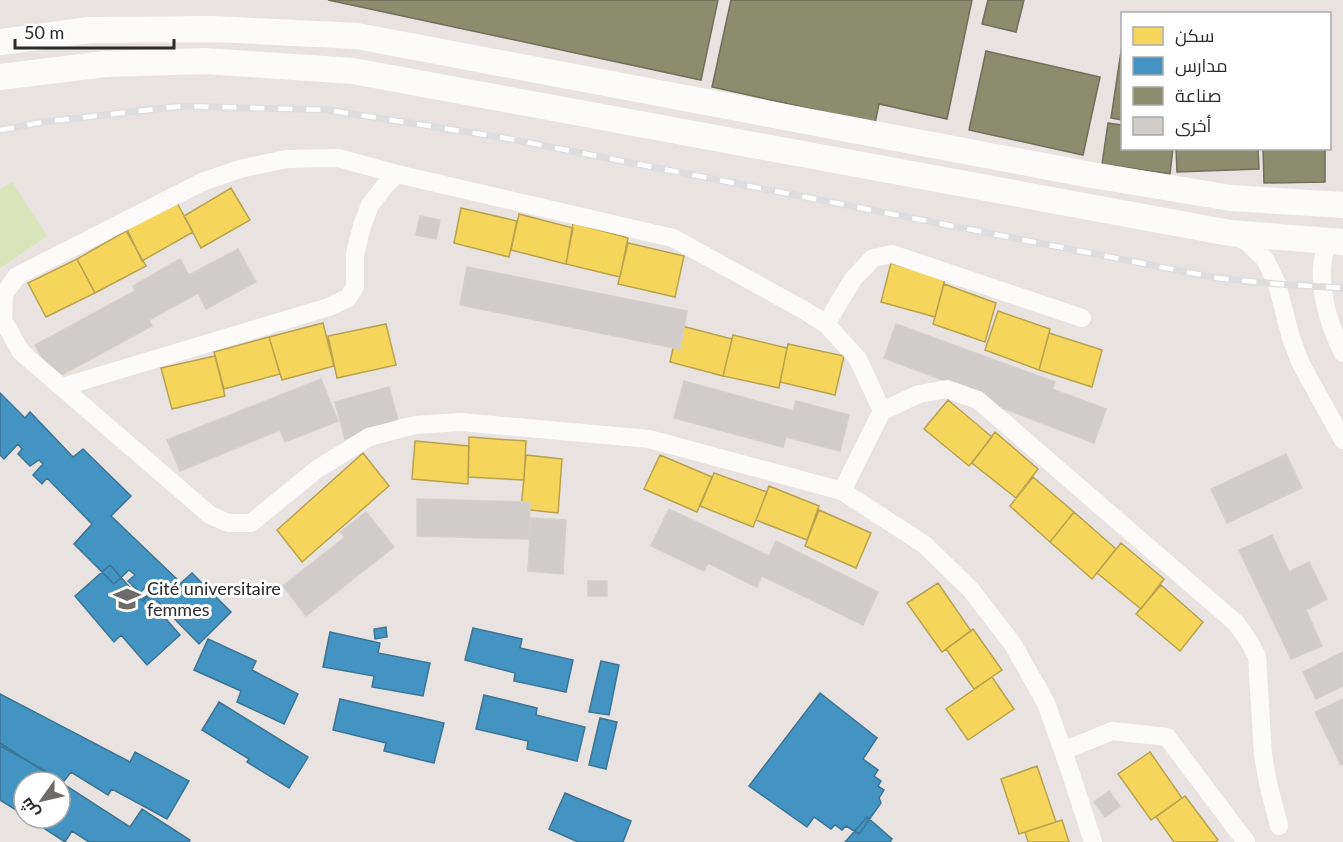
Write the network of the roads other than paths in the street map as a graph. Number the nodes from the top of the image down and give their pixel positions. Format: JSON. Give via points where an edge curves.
{"nodes":[{"id":1,"x":0,"y":42,"type":"edge"},
{"id":2,"x":0,"y":77,"type":"edge"},
{"id":3,"x":397,"y":174,"type":"junction"},
{"id":4,"x":1343,"y":205,"type":"edge"},
{"id":5,"x":1230,"y":233,"type":"junction"},
{"id":6,"x":1335,"y":241,"type":"edge"},
{"id":7,"x":1082,"y":318,"type":"dead end"},
{"id":8,"x":826,"y":324,"type":"junction"},
{"id":9,"x":1343,"y":353,"type":"edge"},
{"id":10,"x":62,"y":387,"type":"junction"},
{"id":11,"x":882,"y":411,"type":"junction"},
{"id":12,"x":1343,"y":440,"type":"edge"},
{"id":13,"x":842,"y":491,"type":"junction"},
{"id":14,"x":1063,"y":751,"type":"junction"},
{"id":15,"x":1279,"y":826,"type":"dead end"},
{"id":16,"x":1094,"y":842,"type":"edge"},
{"id":17,"x":1246,"y":842,"type":"edge"}],
"edges":[{"from":1,"to":4,"type":"main road","via":[[90,30],[214,29],[357,36],[1097,176],[1231,198]]},
{"from":2,"to":5,"type":"main road","via":[[105,64],[205,61],[353,71]]},
{"from":3,"to":8,"type":"street","via":[[673,238]]},
{"from":3,"to":10,"type":"street","via":[[370,206],[362,226],[355,254],[355,287],[348,298]]},
{"from":3,"to":10,"type":"street","via":[[338,158],[286,159],[240,169],[202,182],[17,276],[4,294],[3,320],[21,352]]},
{"from":5,"to":6,"type":"main road"},
{"from":5,"to":12,"type":"street","via":[[1265,259],[1277,284],[1301,364]]},
{"from":6,"to":9,"type":"street","via":[[1322,268],[1322,287],[1329,320]]},
{"from":7,"to":8,"type":"street","via":[[892,254],[873,258],[853,279]]},
{"from":8,"to":11,"type":"street","via":[[858,359]]},
{"from":10,"to":13,"type":"street","via":[[210,514],[228,523],[251,523],[316,470],[369,437],[415,424],[461,422],[649,439]]},
{"from":11,"to":13,"type":"street"},
{"from":11,"to":15,"type":"street","via":[[919,394],[947,389],[978,400],[1236,623],[1257,656],[1263,755]]},
{"from":13,"to":14,"type":"street","via":[[925,545],[971,590],[1012,643],[1046,703]]},
{"from":14,"to":16,"type":"street"},
{"from":14,"to":17,"type":"street","via":[[1112,731],[1167,737]]}]}
